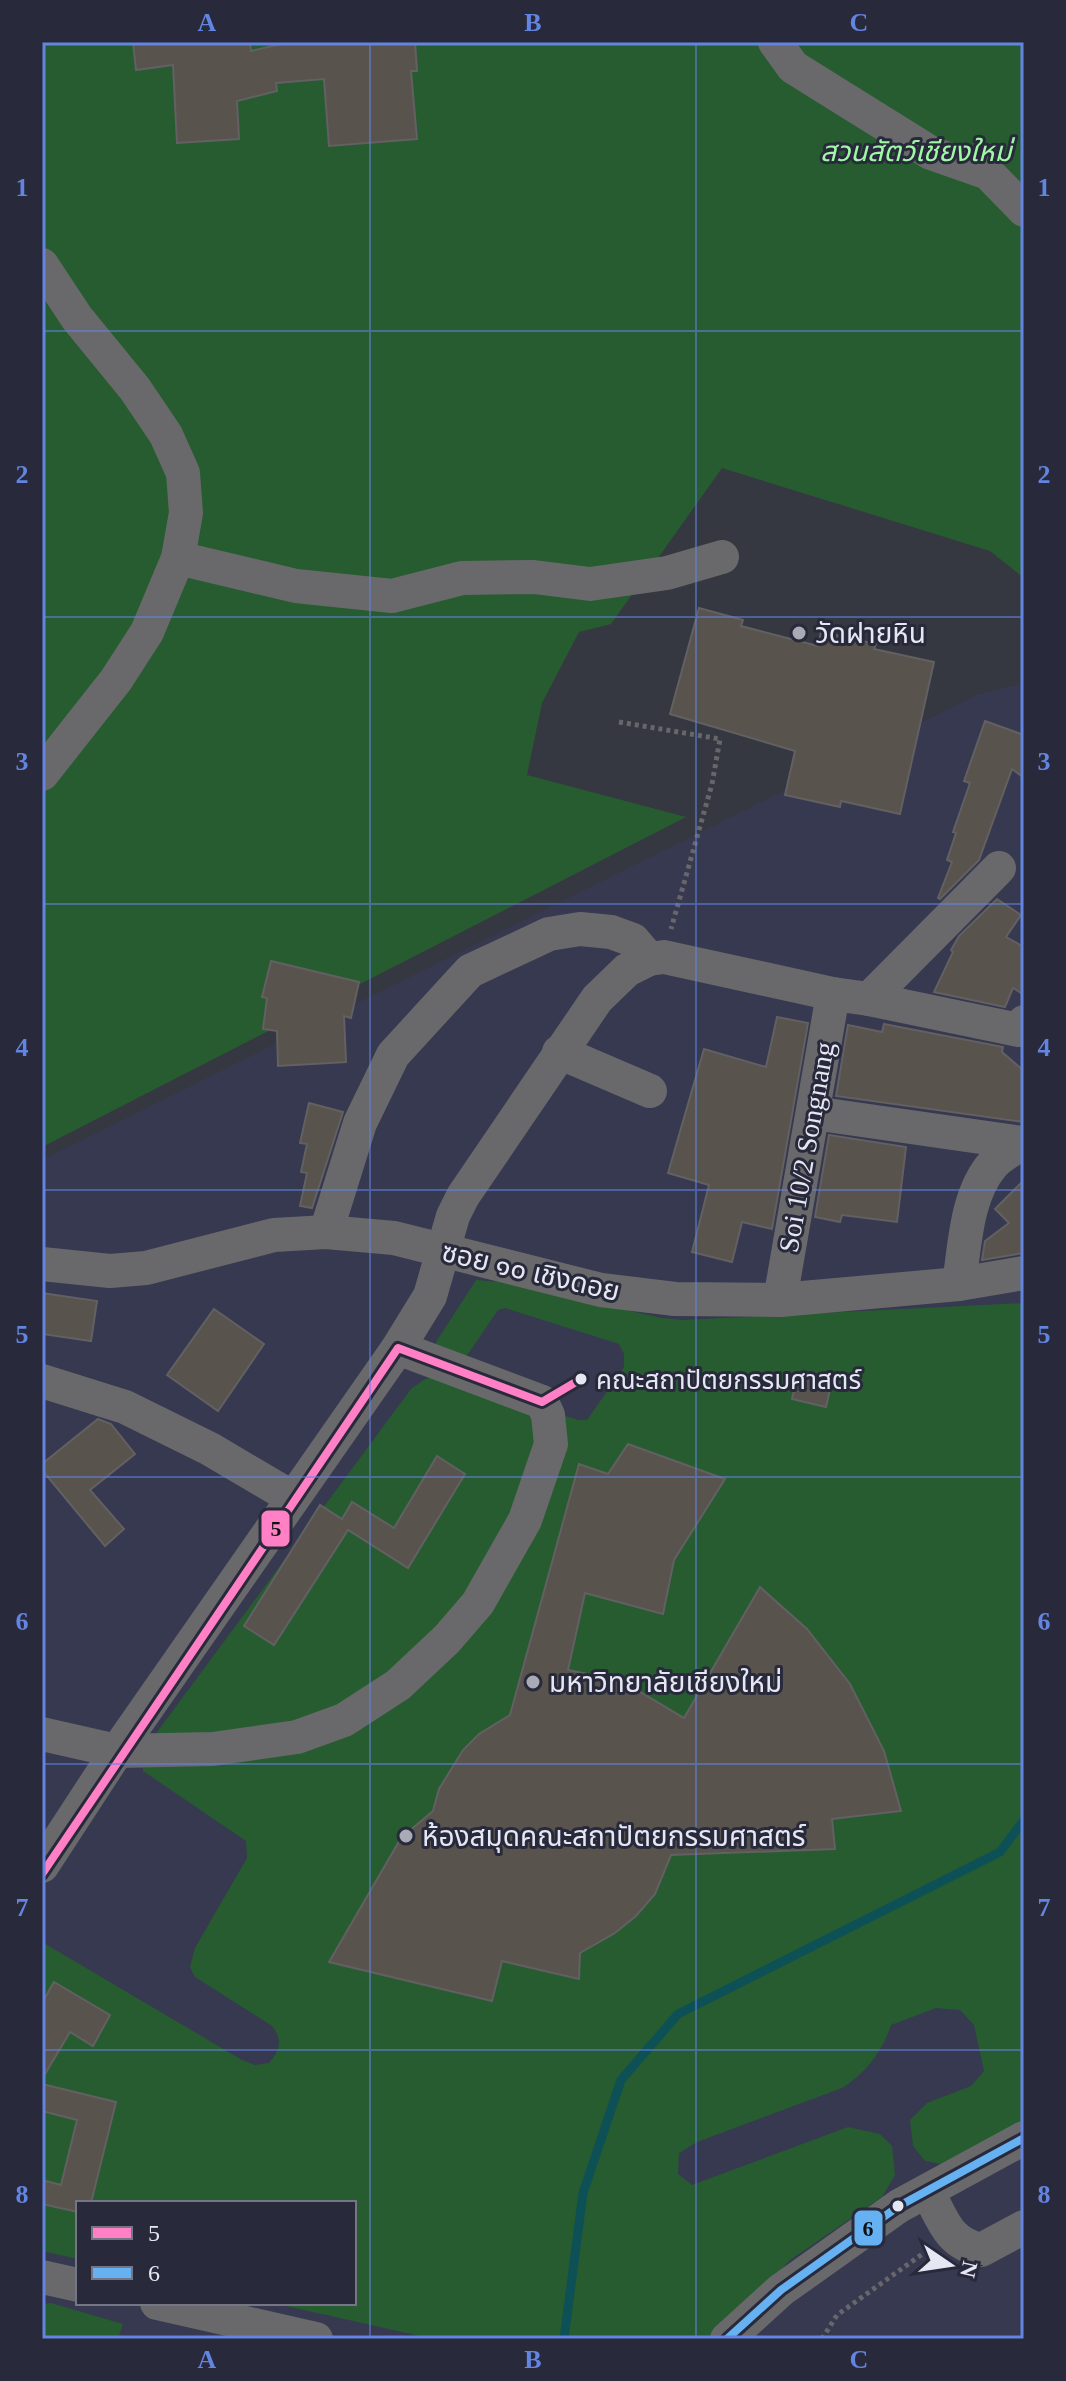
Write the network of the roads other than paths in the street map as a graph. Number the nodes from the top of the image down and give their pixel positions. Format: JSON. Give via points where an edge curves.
{"nodes":[{"id":1,"x":775,"y":42,"type":"edge"},
{"id":2,"x":1024,"y":210,"type":"edge"},
{"id":3,"x":42,"y":265,"type":"edge"},
{"id":4,"x":722,"y":557,"type":"dead end"},
{"id":5,"x":178,"y":558,"type":"junction"},
{"id":6,"x":42,"y":774,"type":"edge"},
{"id":7,"x":999,"y":868,"type":"dead end"},
{"id":8,"x":656,"y":958,"type":"junction"},
{"id":9,"x":833,"y":994,"type":"junction"},
{"id":10,"x":869,"y":999,"type":"junction"},
{"id":11,"x":1024,"y":1022,"type":"edge"},
{"id":12,"x":559,"y":1052,"type":"junction"},
{"id":13,"x":650,"y":1091,"type":"dead end"},
{"id":14,"x":813,"y":1113,"type":"junction"},
{"id":15,"x":1023,"y":1143,"type":"edge"},
{"id":16,"x":326,"y":1232,"type":"junction"},
{"id":17,"x":443,"y":1250,"type":"junction"},
{"id":18,"x":42,"y":1264,"type":"edge"},
{"id":19,"x":1024,"y":1273,"type":"edge"},
{"id":20,"x":959,"y":1284,"type":"junction"},
{"id":21,"x":780,"y":1300,"type":"junction"},
{"id":22,"x":398,"y":1348,"type":"junction"},
{"id":23,"x":42,"y":1381,"type":"edge"},
{"id":24,"x":293,"y":1498,"type":"junction"},
{"id":25,"x":42,"y":1734,"type":"edge"},
{"id":26,"x":117,"y":1751,"type":"junction"},
{"id":27,"x":42,"y":1866,"type":"edge"},
{"id":28,"x":1024,"y":2138,"type":"edge"},
{"id":29,"x":928,"y":2192,"type":"junction"},
{"id":30,"x":1024,"y":2227,"type":"edge"},
{"id":31,"x":42,"y":2277,"type":"edge"},
{"id":32,"x":76,"y":2285,"type":"edge"},
{"id":33,"x":166,"y":2305,"type":"edge"},
{"id":34,"x":732,"y":2337,"type":"edge"},
{"id":35,"x":311,"y":2339,"type":"edge"}],
"edges":[{"from":1,"to":2,"type":"street","via":[[793,67],[931,153],[988,173]]},
{"from":3,"to":5,"type":"street","via":[[166,435],[183,473],[186,513]]},
{"from":4,"to":5,"type":"street","via":[[667,573],[590,584],[534,577],[462,578],[392,596],[296,586]]},
{"from":5,"to":6,"type":"street","via":[[147,632]]},
{"from":7,"to":10,"type":"street"},
{"from":8,"to":9,"type":"street"},
{"from":8,"to":12,"type":"street","via":[[627,970],[597,999]]},
{"from":8,"to":16,"type":"street","via":[[633,940],[580,929],[549,934],[470,971],[393,1055],[360,1123]]},
{"from":9,"to":10,"type":"street"},
{"from":9,"to":14,"type":"street","name":"Soi 10/2 Songnang"},
{"from":10,"to":11,"type":"street","via":[[1019,1030]]},
{"from":12,"to":13,"type":"street"},
{"from":12,"to":17,"type":"street","via":[[463,1196]]},
{"from":14,"to":15,"type":"street"},
{"from":14,"to":21,"type":"street","name":"Soi 10/2 Songnang"},
{"from":15,"to":20,"type":"street","via":[[994,1162],[980,1185]]},
{"from":16,"to":17,"type":"street","name":"ซอย ๑๐ เชิงดอย","via":[[394,1238]]},
{"from":16,"to":18,"type":"street","name":"ซอย ๑๐ เชิงดอย","via":[[274,1235],[146,1268],[110,1271]]},
{"from":17,"to":21,"type":"street","name":"ซอย ๑๐ เชิงดอย","via":[[634,1296]]},
{"from":17,"to":22,"type":"street","via":[[430,1296]]},
{"from":19,"to":20,"type":"street","name":"ซอย ๑๐ เชิงดอย"},
{"from":20,"to":21,"type":"street","name":"ซอย ๑๐ เชิงดอย"},
{"from":22,"to":24,"type":"street"},
{"from":22,"to":26,"type":"street","via":[[542,1402],[548,1415],[551,1444],[525,1520],[478,1603],[398,1685],[344,1720],[297,1737],[213,1749]]},
{"from":23,"to":24,"type":"street","via":[[125,1407]]},
{"from":24,"to":26,"type":"street"},
{"from":25,"to":26,"type":"street"},
{"from":26,"to":27,"type":"street"},
{"from":28,"to":29,"type":"street"},
{"from":29,"to":30,"type":"street","via":[[951,2236],[969,2247],[981,2250]]},
{"from":29,"to":34,"type":"street","via":[[899,2206],[787,2286]]},
{"from":31,"to":32,"type":"street"},
{"from":33,"to":35,"type":"street"}]}
